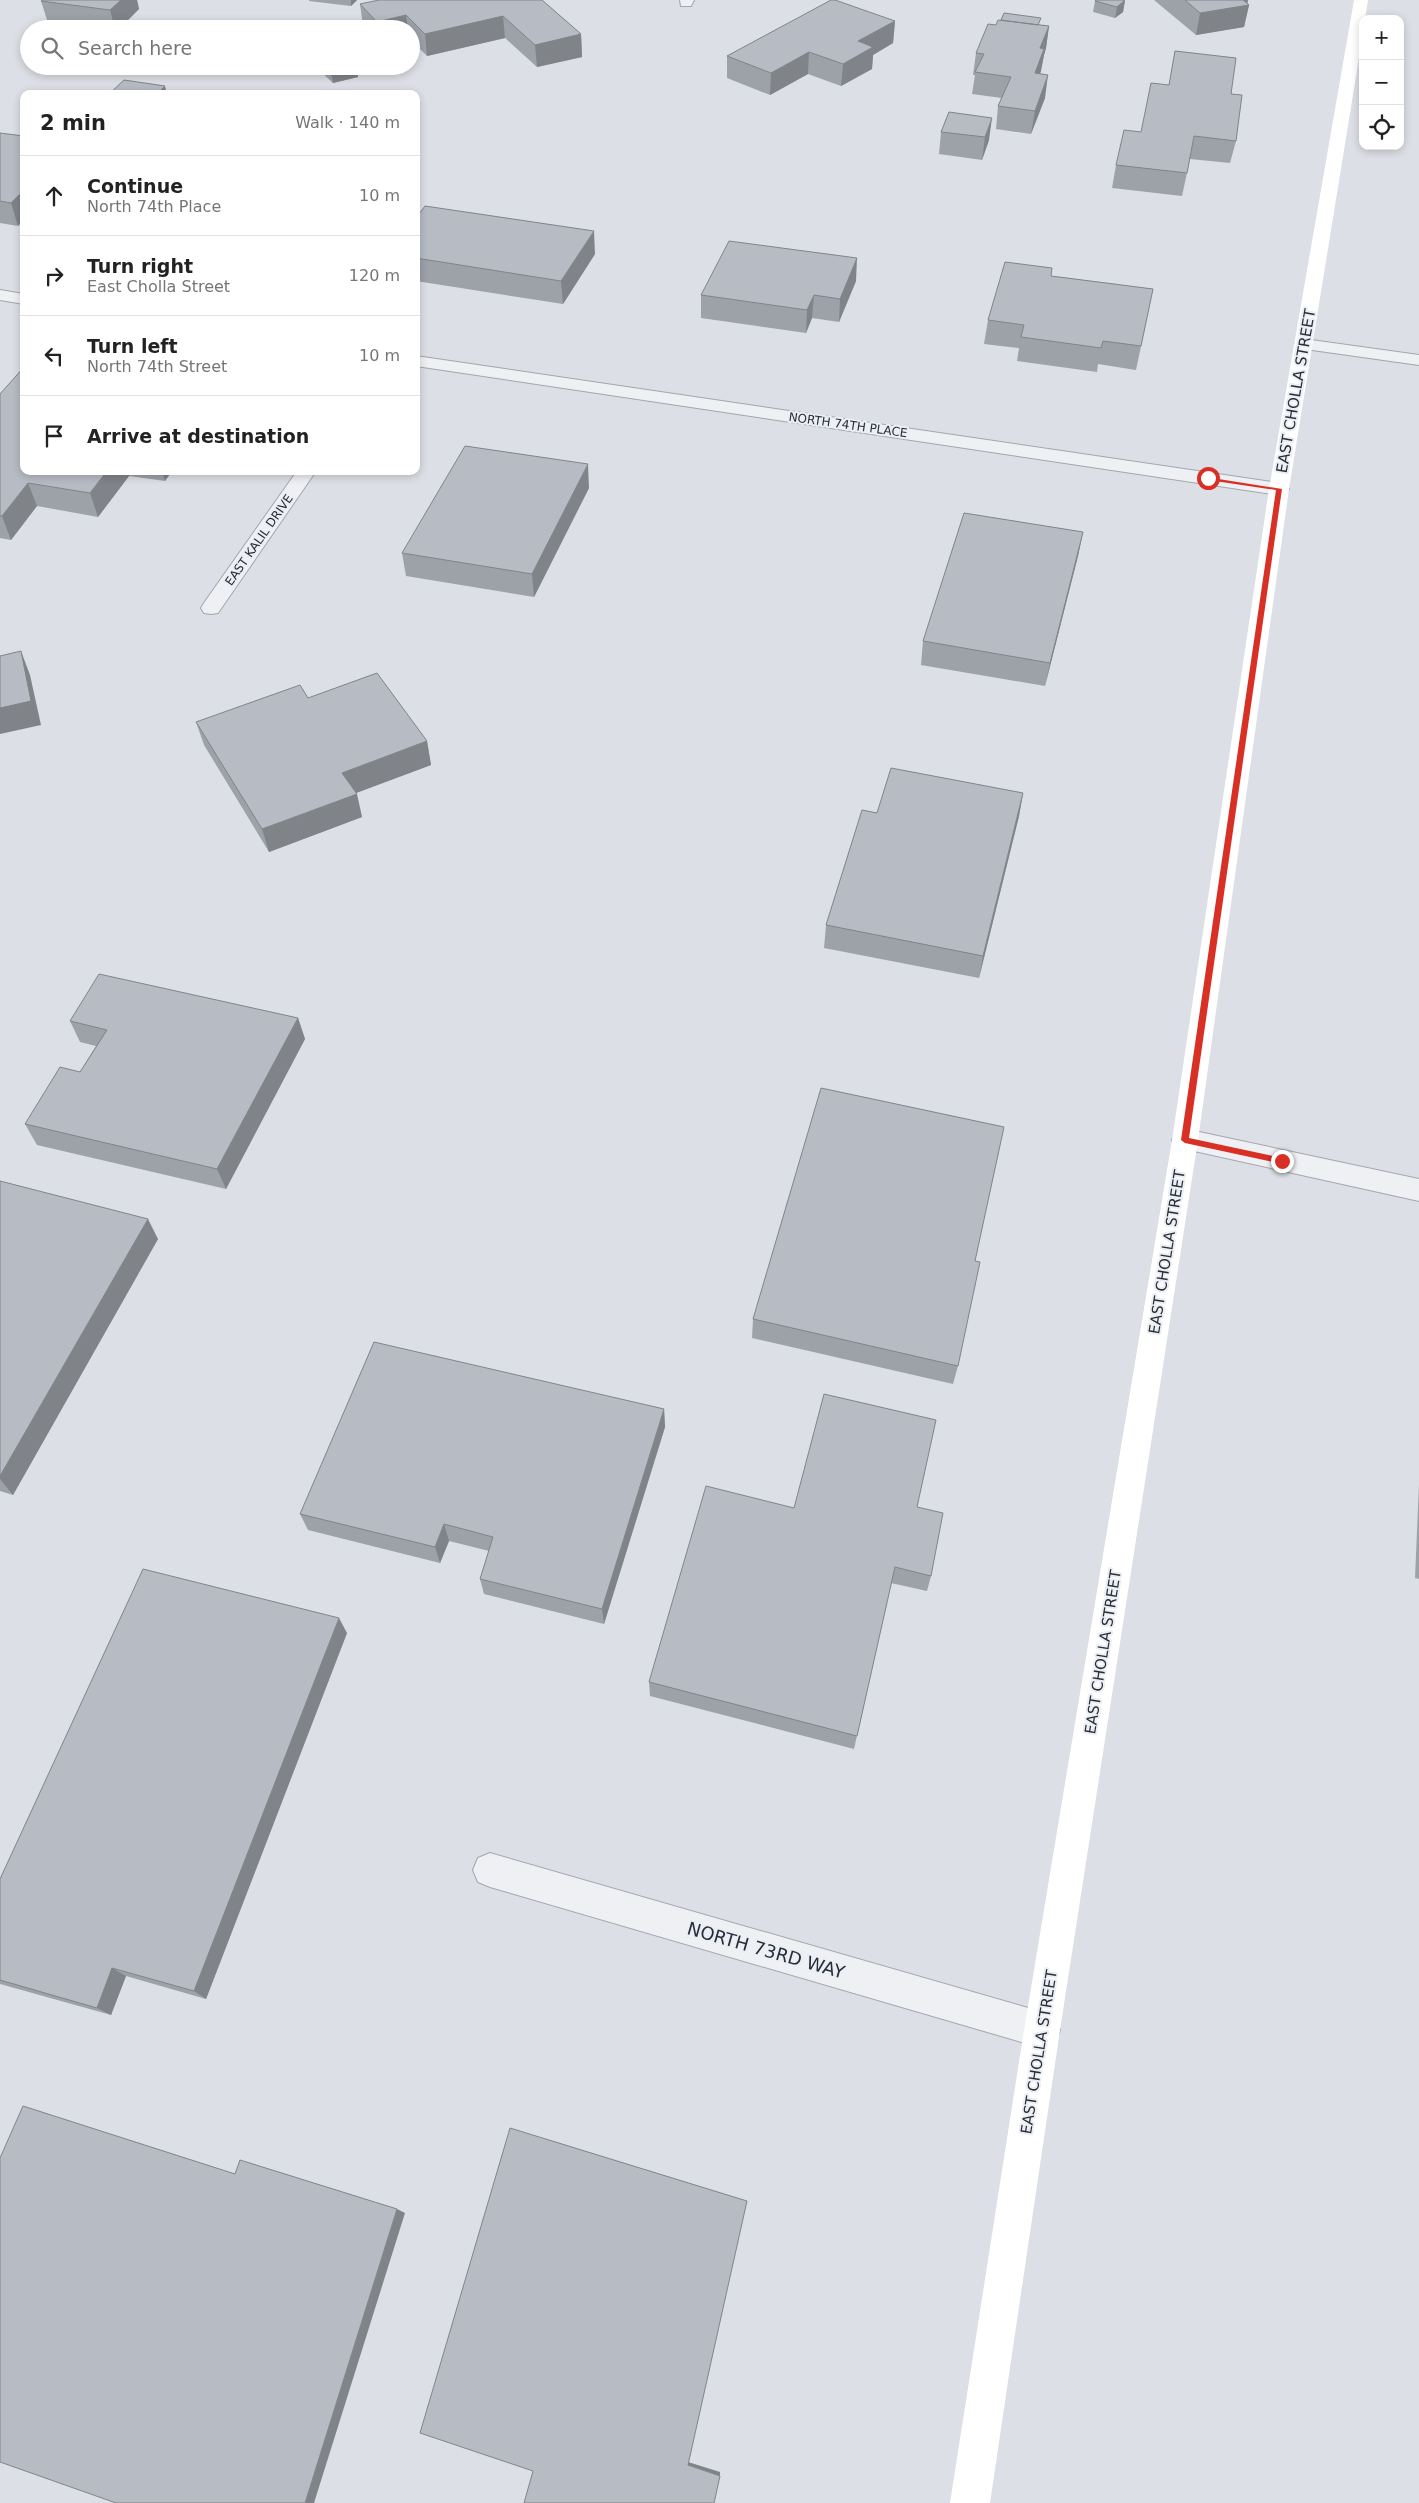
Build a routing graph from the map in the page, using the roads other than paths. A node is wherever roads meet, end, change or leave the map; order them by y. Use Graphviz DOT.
graph roads {
  1 [pos="1361,0"];
  2 [pos="0,295"];
  3 [pos="20,298"];
  4 [pos="1304,344"];
  5 [pos="1419,360"];
  6 [pos="420,362"];
  7 [pos="304,475"];
  8 [pos="1279,489"];
  9 [pos="212,608"];
  10 [pos="1185,1140"];
  11 [pos="1419,1190"];
  12 [pos="490,1870"];
  13 [pos="1042,2030"];
  14 [pos="970,2503"];
  1 -- 4 [label="street, EAST CHOLLA STREET"];
  2 -- 3 [label="street"];
  4 -- 5 [label="street"];
  4 -- 8 [label="street, EAST CHOLLA STREET"];
  6 -- 8 [label="street, NORTH 74TH PLACE"];
  7 -- 9 [label="street, EAST KALIL DRIVE"];
  8 -- 10 [label="street, EAST CHOLLA STREET"];
  10 -- 11 [label="street"];
  10 -- 13 [label="street, EAST CHOLLA STREET"];
  12 -- 13 [label="street, NORTH 73RD WAY"];
  13 -- 14 [label="street, EAST CHOLLA STREET"];
}
